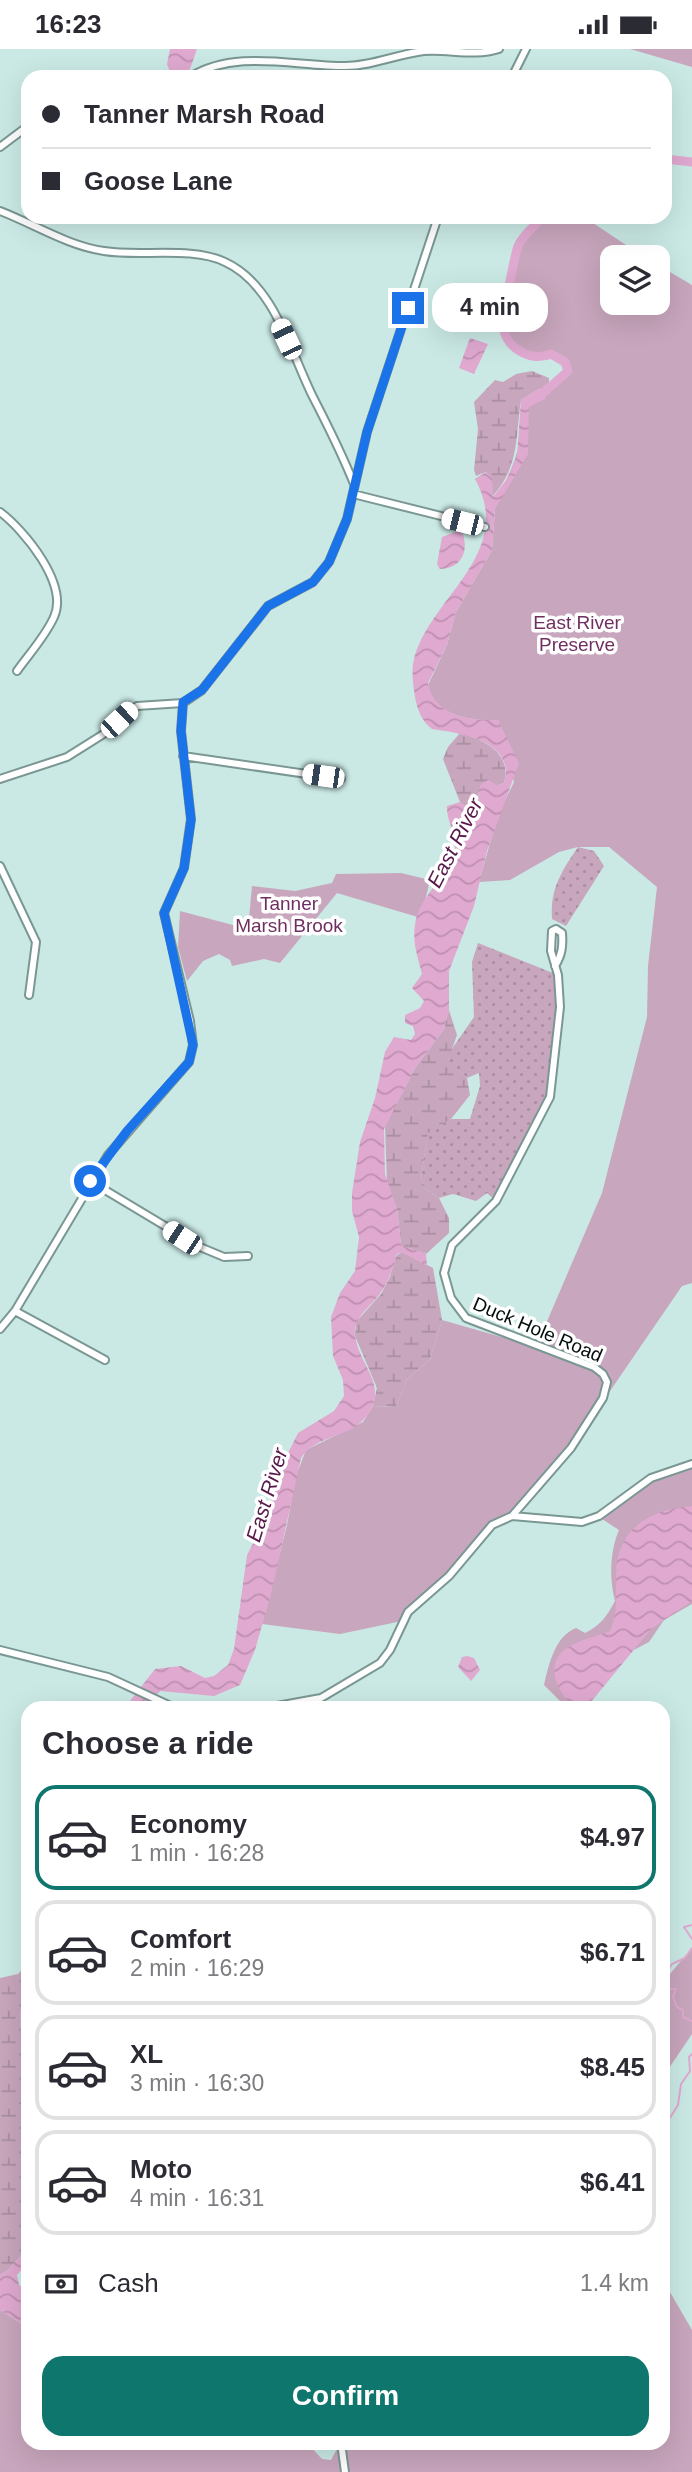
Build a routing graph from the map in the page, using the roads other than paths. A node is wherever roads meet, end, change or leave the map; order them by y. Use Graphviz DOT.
graph roads {
  1 [pos="499,49"];
  2 [pos="526,49"];
  3 [pos="202,70"];
  4 [pos="516,70"];
  5 [pos="21,131"];
  6 [pos="0,147"];
  7 [pos="0,211"];
  8 [pos="21,220"];
  9 [pos="30,224"];
  10 [pos="437,224"];
  11 [pos="354,490"];
  12 [pos="0,512"];
  13 [pos="485,527"];
  14 [pos="17,671"];
  15 [pos="183,702"];
  16 [pos="183,757"];
  17 [pos="0,779"];
  18 [pos="341,779"];
  19 [pos="0,866"];
  20 [pos="555,965"];
  21 [pos="29,995"];
  22 [pos="90,1181"];
  23 [pos="248,1256"];
  24 [pos="15,1311"];
  25 [pos="0,1329"];
  26 [pos="105,1360"];
  27 [pos="692,1464"];
  28 [pos="512,1516"];
  29 [pos="0,1650"];
  30 [pos="160,1701"];
  31 [pos="304,1701"];
  32 [pos="342,2450"];
  33 [pos="345,2472"];
  1 -- 3 [label="street"];
  2 -- 4 [label="street"];
  5 -- 6 [label="street"];
  7 -- 8 [label="street"];
  9 -- 11 [label="street"];
  10 -- 11 [label="street"];
  11 -- 13 [label="street"];
  11 -- 15 [label="street"];
  12 -- 14 [label="street"];
  15 -- 16 [label="street"];
  15 -- 17 [label="street"];
  16 -- 18 [label="street"];
  16 -- 22 [label="street"];
  19 -- 21 [label="street"];
  20 -- 20 [label="street, Duck Hole Road"];
  20 -- 28 [label="street, Duck Hole Road"];
  22 -- 23 [label="street"];
  22 -- 24 [label="street"];
  24 -- 25 [label="street"];
  24 -- 26 [label="street"];
  27 -- 28 [label="street"];
  28 -- 31 [label="street"];
  29 -- 30 [label="street"];
  32 -- 33 [label="street"];
}
